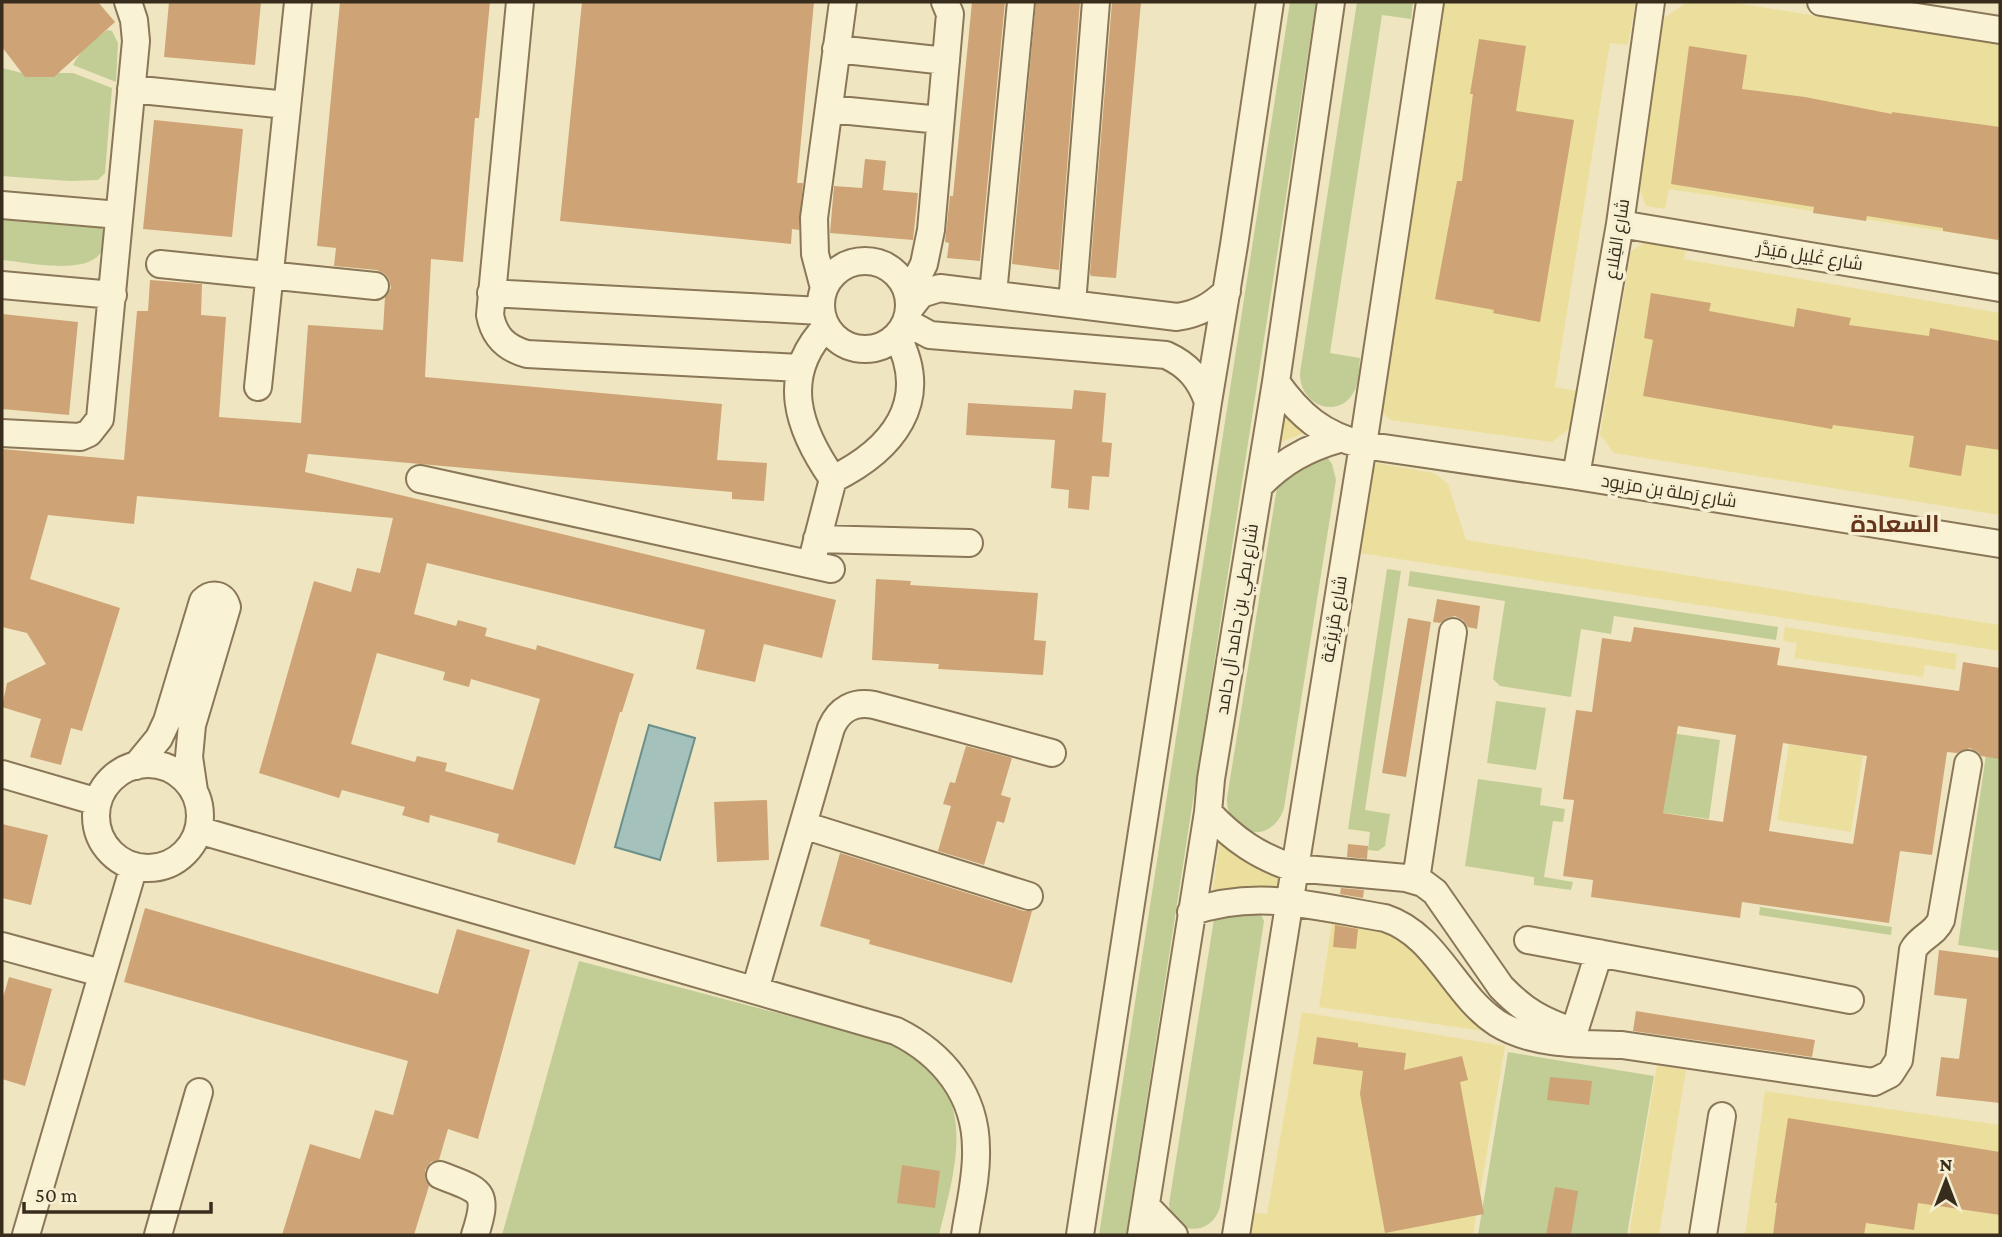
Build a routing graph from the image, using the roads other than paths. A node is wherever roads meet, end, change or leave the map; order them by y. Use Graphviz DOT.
graph roads {
  1 [pos="128,2"];
  2 [pos="298,2"];
  3 [pos="520,2"];
  4 [pos="843,2"];
  5 [pos="945,2"];
  6 [pos="1021,2"];
  7 [pos="1096,2"];
  8 [pos="1270,2"];
  9 [pos="1331,2"];
  10 [pos="1430,2"];
  11 [pos="1651,2"];
  12 [pos="1821,2"];
  13 [pos="2000,30"];
  14 [pos="836,49"];
  15 [pos="946,61"];
  16 [pos="131,89"];
  17 [pos="287,105"];
  18 [pos="829,109"];
  19 [pos="940,120"];
  20 [pos="2,205"];
  21 [pos="119,215"];
  22 [pos="1620,224"];
  23 [pos="160,264"];
  24 [pos="270,275"];
  25 [pos="2,285"];
  26 [pos="375,286"];
  27 [pos="2000,288"];
  28 [pos="1227,290"];
  29 [pos="491,293"];
  30 [pos="993,294"];
  31 [pos="113,295"];
  32 [pos="1072,304"];
  33 [pos="824,309"];
  34 [pos="906,315"];
  35 [pos="950,337"];
  36 [pos="800,368"];
  37 [pos="911,371"];
  38 [pos="1276,382"];
  39 [pos="258,387"];
  40 [pos="1208,402"];
  41 [pos="2,433"];
  42 [pos="1351,442"];
  43 [pos="1576,476"];
  44 [pos="420,479"];
  45 [pos="833,479"];
  46 [pos="1259,486"];
  47 [pos="817,539"];
  48 [pos="969,543"];
  49 [pos="2000,544"];
  50 [pos="1453,632"];
  51 [pos="1052,753"];
  52 [pos="1968,764"];
  53 [pos="136,766"];
  54 [pos="2,774"];
  55 [pos="194,791"];
  56 [pos="98,802"];
  57 [pos="1208,812"];
  58 [pos="803,825"];
  59 [pos="198,830"];
  60 [pos="134,866"];
  61 [pos="1294,868"];
  62 [pos="1425,886"];
  63 [pos="1029,896"];
  64 [pos="1289,902"];
  65 [pos="1191,912"];
  66 [pos="1414,932"];
  67 [pos="1528,940"];
  68 [pos="2,946"];
  69 [pos="1599,953"];
  70 [pos="101,973"];
  71 [pos="755,990"];
  72 [pos="1850,1000"];
  73 [pos="1574,1031"];
  74 [pos="1622,1045"];
  75 [pos="199,1092"];
  76 [pos="1722,1116"];
  77 [pos="440,1175"];
  78 [pos="1146,1206"];
  79 [pos="26,1235"];
  80 [pos="158,1235"];
  81 [pos="475,1235"];
  82 [pos="965,1235"];
  83 [pos="1080,1235"];
  84 [pos="1141,1235"];
  85 [pos="1174,1235"];
  86 [pos="1236,1235"];
  87 [pos="1703,1235"];
  1 -- 16 [label="street"];
  2 -- 17 [label="street"];
  3 -- 29 [label="street"];
  4 -- 14 [label="street"];
  5 -- 15 [label="street"];
  6 -- 30 [label="street"];
  7 -- 32 [label="street"];
  8 -- 28 [label="street"];
  9 -- 38 [label="street, شارع بطي بن حامد آل حامد"];
  10 -- 42 [label="street, شارع مْزِيرْعَة"];
  11 -- 22 [label="street, شارع القِلاع"];
  12 -- 13 [label="street"];
  14 -- 15 [label="street"];
  14 -- 18 [label="street"];
  15 -- 19 [label="street"];
  16 -- 17 [label="street"];
  16 -- 21 [label="street"];
  17 -- 24 [label="street"];
  18 -- 19 [label="street"];
  18 -- 33 [label="street"];
  19 -- 34 [label="street"];
  20 -- 21 [label="street"];
  21 -- 31 [label="street"];
  22 -- 27 [label="street, شارع غَلِيل مَيَدَّر"];
  22 -- 43 [label="street, شارع القِلاع"];
  23 -- 24 [label="street"];
  24 -- 26 [label="street"];
  24 -- 39 [label="street"];
  25 -- 31 [label="street"];
  28 -- 32 [label="street"];
  28 -- 40 [label="street"];
  29 -- 33 [label="street"];
  29 -- 36 [label="street"];
  30 -- 32 [label="street"];
  30 -- 34 [label="street"];
  31 -- 41 [label="street"];
  33 -- 34 [label="street"];
  33 -- 34 [label="street"];
  33 -- 36 [label="street"];
  34 -- 35 [label="street"];
  34 -- 37 [label="street"];
  35 -- 37 [label="street"];
  35 -- 40 [label="street"];
  36 -- 45 [label="street"];
  37 -- 45 [label="street"];
  38 -- 42 [label="street, شارع رَملة بن مرَيوِد"];
  38 -- 46 [label="street, شارع بطي بن حامد آل حامد"];
  40 -- 83 [label="street"];
  42 -- 43 [label="street, شارع رَملة بن مرَيوِد"];
  42 -- 46 [label="street, شارع رَملة بن مرَيوِد"];
  42 -- 61 [label="street, شارع مْزِيرْعَة"];
  43 -- 49 [label="street, شارع رَملة بن مرَيوِد"];
  44 -- 47 [label="street"];
  45 -- 47 [label="street"];
  46 -- 57 [label="street, شارع بطي بن حامد آل حامد"];
  47 -- 48 [label="street"];
  50 -- 62 [label="street"];
  51 -- 58 [label="street"];
  52 -- 74 [label="street"];
  53 -- 55 [label="street"];
  53 -- 55 [label="street"];
  53 -- 56 [label="street"];
  54 -- 56 [label="street"];
  55 -- 59 [label="street"];
  56 -- 60 [label="street"];
  57 -- 61 [label="street"];
  57 -- 65 [label="street, شارع بطي بن حامد آل حامد"];
  58 -- 63 [label="street"];
  58 -- 71 [label="street"];
  59 -- 60 [label="street"];
  59 -- 71 [label="street"];
  60 -- 70 [label="street"];
  61 -- 62 [label="street"];
  61 -- 64 [label="street, شارع مْزِيرْعَة"];
  62 -- 66 [label="street"];
  62 -- 73 [label="street"];
  64 -- 65 [label="street"];
  64 -- 66 [label="street"];
  64 -- 86 [label="street, شارع مْزِيرْعَة"];
  65 -- 78 [label="street, شارع بطي بن حامد آل حامد"];
  66 -- 74 [label="street"];
  67 -- 69 [label="street"];
  68 -- 70 [label="street"];
  69 -- 72 [label="street"];
  69 -- 73 [label="street"];
  70 -- 79 [label="street"];
  71 -- 82 [label="street"];
  73 -- 74 [label="street"];
  75 -- 80 [label="street"];
  76 -- 87 [label="street"];
  77 -- 81 [label="street"];
  78 -- 84 [label="street, شارع بطي بن حامد آل حامد"];
  78 -- 85 [label="street"];
}
